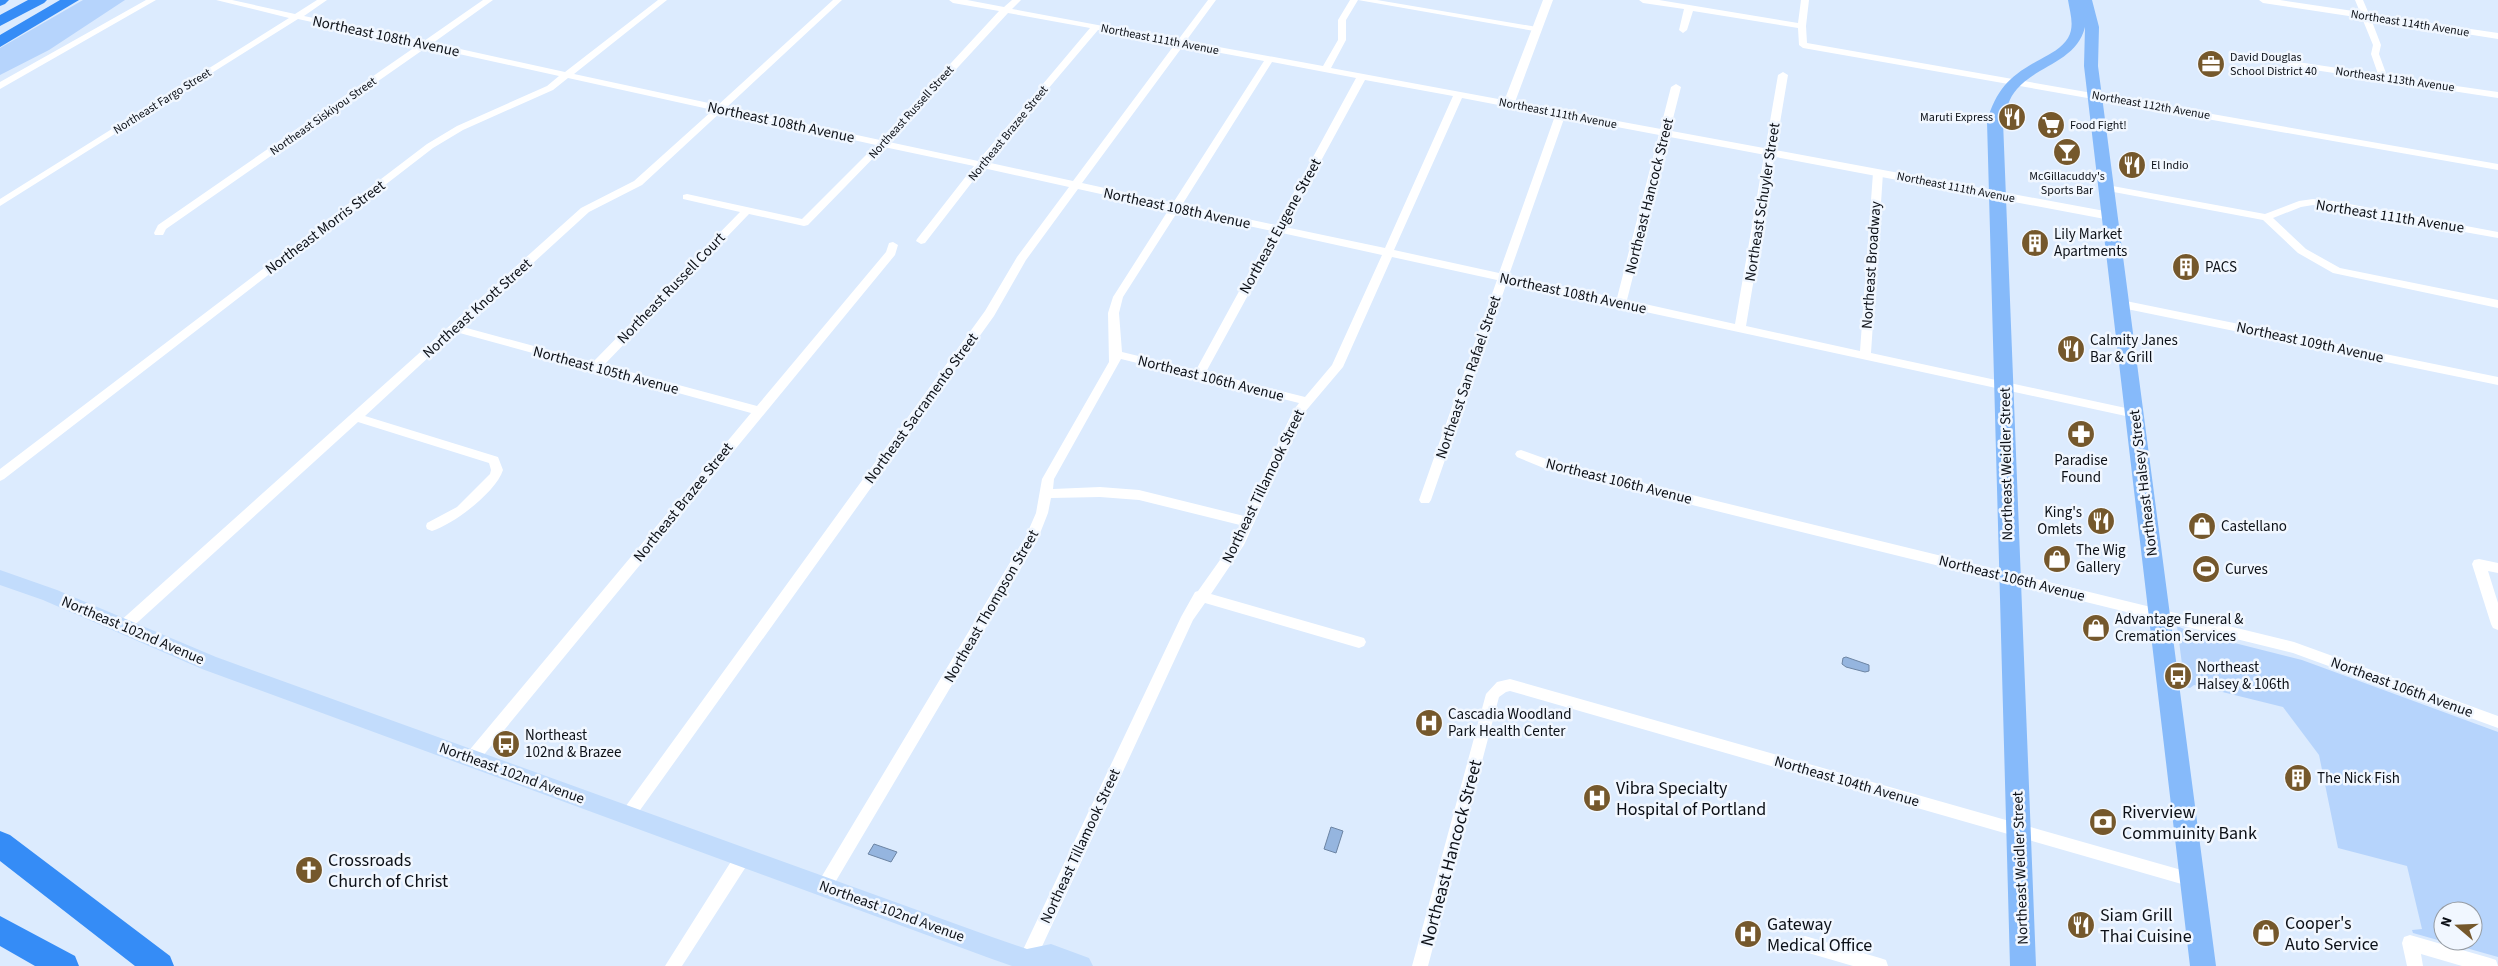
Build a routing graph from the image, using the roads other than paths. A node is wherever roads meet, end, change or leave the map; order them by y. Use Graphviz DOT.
graph roads {
  1 [pos="38,0"];
  2 [pos="61,0"];
  3 [pos="72,0"];
  4 [pos="152,0"];
  5 [pos="220,0"];
  6 [pos="324,0"];
  7 [pos="489,0"];
  8 [pos="663,0"];
  9 [pos="838,0"];
  10 [pos="953,0"];
  11 [pos="1017,0"];
  12 [pos="1212,0"];
  13 [pos="1354,0"];
  14 [pos="1362,0"];
  15 [pos="1548,0"];
  16 [pos="1643,0"];
  17 [pos="1805,0"];
  18 [pos="2075,0"];
  19 [pos="2086,0"];
  20 [pos="2263,0"];
  21 [pos="2359,0"];
  22 [pos="1689,8"];
  23 [pos="1006,10"];
  24 [pos="2365,16"];
  25 [pos="297,17"];
  26 [pos="0,21"];
  27 [pos="1802,26"];
  28 [pos="1096,27"];
  29 [pos="1537,30"];
  30 [pos="1683,30"];
  31 [pos="0,32"];
  32 [pos="2498,36"];
  33 [pos="0,42"];
  34 [pos="1180,42"];
  35 [pos="426,44"];
  36 [pos="1270,59"];
  37 [pos="2292,64"];
  38 [pos="1326,69"];
  39 [pos="1783,74"];
  40 [pos="568,76"];
  41 [pos="1362,76"];
  42 [pos="2383,76"];
  43 [pos="2013,81"];
  44 [pos="0,86"];
  45 [pos="1676,87"];
  46 [pos="1459,94"];
  47 [pos="2095,95"];
  48 [pos="2498,95"];
  49 [pos="1509,104"];
  50 [pos="719,109"];
  51 [pos="1561,113"];
  52 [pos="1665,133"];
  53 [pos="882,144"];
  54 [pos="1770,152"];
  55 [pos="979,165"];
  56 [pos="2498,167"];
  57 [pos="1878,173"];
  58 [pos="1075,186"];
  59 [pos="2107,188"];
  60 [pos="1997,195"];
  61 [pos="687,196"];
  62 [pos="0,203"];
  63 [pos="1175,207"];
  64 [pos="747,210"];
  65 [pos="2110,216"];
  66 [pos="2266,217"];
  67 [pos="1278,230"];
  68 [pos="159,233"];
  69 [pos="2498,235"];
  70 [pos="921,241"];
  71 [pos="893,245"];
  72 [pos="1387,253"];
  73 [pos="1503,278"];
  74 [pos="1621,304"];
  75 [pos="2121,304"];
  76 [pos="2498,304"];
  77 [pos="454,328"];
  78 [pos="1740,330"];
  79 [pos="1116,354"];
  80 [pos="1865,357"];
  81 [pos="595,367"];
  82 [pos="1199,375"];
  83 [pos="2498,381"];
  84 [pos="2004,386"];
  85 [pos="1306,401"];
  86 [pos="758,411"];
  87 [pos="2135,414"];
  88 [pos="355,417"];
  89 [pos="1521,454"];
  90 [pos="0,476"];
  91 [pos="1044,494"];
  92 [pos="1425,500"];
  93 [pos="1248,522"];
  94 [pos="432,526"];
  95 [pos="2498,568"];
  96 [pos="0,577"];
  97 [pos="2008,577"];
  98 [pos="1200,596"];
  99 [pos="2159,614"];
  100 [pos="2498,624"];
  101 [pos="123,627"];
  102 [pos="1359,642"];
  103 [pos="1502,686"];
  104 [pos="2498,722"];
  105 [pos="472,758"];
  106 [pos="628,815"];
  107 [pos="2017,830"];
  108 [pos="0,844"];
  109 [pos="743,857"];
  110 [pos="2192,880"];
  111 [pos="824,886"];
  112 [pos="0,930"];
  113 [pos="1805,944"];
  114 [pos="1029,963"];
  115 [pos="64,966"];
  116 [pos="159,966"];
  117 [pos="673,966"];
  118 [pos="1081,966"];
  119 [pos="1420,966"];
  120 [pos="1880,966"];
  121 [pos="2023,966"];
  122 [pos="2202,966"];
  123 [pos="2415,966"];
  124 [pos="2490,966"];
  1 -- 26 [label="highway"];
  2 -- 31 [label="highway"];
  3 -- 33 [label="highway"];
  4 -- 44 [label="street"];
  5 -- 25 [label="street, Northeast 108th Avenue"];
  6 -- 25 [label="street, Northeast Fargo Street"];
  7 -- 35 [label="street, Northeast Siskiyou Street"];
  8 -- 40 [label="street, Northeast Morris Street"];
  9 -- 50 [label="street, Northeast Knott Street"];
  10 -- 23 [label="street, Northeast 111th Avenue"];
  11 -- 23 [label="street, Northeast Russell Street"];
  12 -- 34 [label="street, Northeast Sacramento Street"];
  13 -- 38 [label="street"];
  14 -- 29 [label="street"];
  15 -- 29 [label="street"];
  16 -- 22 [label="street"];
  17 -- 27 [label="street"];
  18 -- 43 [label="main road, Northeast Weidler Street"];
  19 -- 47 [label="main road, Northeast Halsey Street"];
  20 -- 24 [label="street, Northeast 114th Avenue"];
  21 -- 24 [label="street"];
  22 -- 27 [label="street"];
  22 -- 30 [label="street"];
  23 -- 28 [label="street, Northeast 111th Avenue"];
  23 -- 53 [label="street, Northeast Russell Street"];
  24 -- 32 [label="street, Northeast 114th Avenue"];
  24 -- 42 [label="street"];
  25 -- 35 [label="street, Northeast 108th Avenue"];
  25 -- 62 [label="street, Northeast Fargo Street"];
  27 -- 43 [label="street, Northeast 112th Avenue"];
  28 -- 34 [label="street, Northeast 111th Avenue"];
  28 -- 55 [label="street, Northeast Brazee Street"];
  29 -- 49 [label="street"];
  34 -- 36 [label="street, Northeast 111th Avenue"];
  34 -- 58 [label="street, Northeast Sacramento Street"];
  35 -- 40 [label="street, Northeast 108th Avenue"];
  35 -- 68 [label="street, Northeast Siskiyou Street"];
  36 -- 38 [label="street, Northeast 111th Avenue"];
  36 -- 63 [label="street, Northeast Thompson Street"];
  37 -- 42 [label="street, Northeast 113th Avenue"];
  38 -- 41 [label="street, Northeast 111th Avenue"];
  39 -- 54 [label="street, Northeast Schuyler Street"];
  40 -- 50 [label="street, Northeast 108th Avenue"];
  40 -- 90 [label="street, Northeast Morris Street"];
  41 -- 46 [label="street, Northeast 111th Avenue"];
  41 -- 67 [label="street, Northeast Eugene Street"];
  42 -- 48 [label="street, Northeast 113th Avenue"];
  43 -- 47 [label="street, Northeast 112th Avenue"];
  43 -- 60 [label="main road, Northeast Weidler Street"];
  45 -- 52 [label="street, Northeast Hancock Street"];
  46 -- 49 [label="street, Northeast 111th Avenue"];
  46 -- 72 [label="street, Northeast Tillamook Street"];
  47 -- 56 [label="street, Northeast 112th Avenue"];
  47 -- 59 [label="main road, Northeast Halsey Street"];
  49 -- 51 [label="street, Northeast 111th Avenue"];
  50 -- 53 [label="street, Northeast 108th Avenue"];
  50 -- 77 [label="street, Northeast Knott Street"];
  51 -- 52 [label="street, Northeast 111th Avenue"];
  51 -- 73 [label="street, Northeast San Rafael Street"];
  52 -- 54 [label="street, Northeast 111th Avenue"];
  52 -- 74 [label="street, Northeast Hancock Street"];
  53 -- 55 [label="street, Northeast 108th Avenue"];
  53 -- 64 [label="street, Northeast Russell Street"];
  54 -- 57 [label="street, Northeast 111th Avenue"];
  54 -- 78 [label="street, Northeast Schuyler Street"];
  55 -- 58 [label="street, Northeast 108th Avenue"];
  55 -- 70 [label="street, Northeast Brazee Street"];
  57 -- 60 [label="street, Northeast 111th Avenue"];
  57 -- 80 [label="street, Northeast Broadway"];
  58 -- 63 [label="street, Northeast 108th Avenue"];
  58 -- 106 [label="street, Northeast Sacramento Street"];
  59 -- 65 [label="main road, Northeast Halsey Street"];
  59 -- 66 [label="street"];
  60 -- 65 [label="street, Northeast 111th Avenue"];
  60 -- 84 [label="main road, Northeast Weidler Street"];
  61 -- 64 [label="street"];
  63 -- 67 [label="street, Northeast 108th Avenue"];
  63 -- 79 [label="street, Northeast Thompson Street"];
  64 -- 81 [label="street, Northeast Russell Court"];
  65 -- 75 [label="main road, Northeast Halsey Street"];
  66 -- 69 [label="street, Northeast 111th Avenue"];
  66 -- 76 [label="street"];
  67 -- 72 [label="street, Northeast 108th Avenue"];
  67 -- 82 [label="street, Northeast Eugene Street"];
  71 -- 86 [label="street, Northeast Brazee Street"];
  72 -- 73 [label="street, Northeast 108th Avenue"];
  72 -- 85 [label="street, Northeast Tillamook Street"];
  73 -- 74 [label="street, Northeast 108th Avenue"];
  73 -- 92 [label="street, Northeast San Rafael Street"];
  74 -- 78 [label="street, Northeast 108th Avenue"];
  75 -- 83 [label="street, Northeast 109th Avenue"];
  75 -- 87 [label="main road, Northeast Halsey Street"];
  77 -- 81 [label="street, Northeast 105th Avenue"];
  77 -- 88 [label="street, Northeast Knott Street"];
  78 -- 80 [label="street, Northeast 108th Avenue"];
  79 -- 82 [label="street, Northeast 106th Avenue"];
  79 -- 91 [label="street, Northeast Thompson Street"];
  80 -- 84 [label="street, Northeast 108th Avenue"];
  81 -- 86 [label="street, Northeast 105th Avenue"];
  82 -- 85 [label="street, Northeast 106th Avenue"];
  84 -- 87 [label="street, Northeast 108th Avenue"];
  84 -- 97 [label="main road, Northeast Weidler Street"];
  85 -- 93 [label="street, Northeast Tillamook Street"];
  86 -- 105 [label="street, Northeast Brazee Street"];
  87 -- 99 [label="main road, Northeast Halsey Street"];
  88 -- 94 [label="street"];
  88 -- 101 [label="street, Northeast Knott Street"];
  89 -- 97 [label="street, Northeast 106th Avenue"];
  91 -- 93 [label="street"];
  91 -- 111 [label="street, Northeast Thompson Street"];
  93 -- 98 [label="street, Northeast Tillamook Street"];
  95 -- 100 [label="street"];
  96 -- 101 [label="main road, Northeast 102nd Avenue"];
  97 -- 99 [label="street, Northeast 106th Avenue"];
  97 -- 107 [label="main road, Northeast Weidler Street"];
  98 -- 102 [label="street"];
  98 -- 114 [label="street, Northeast Tillamook Street"];
  99 -- 104 [label="street, Northeast 106th Avenue"];
  99 -- 110 [label="main road, Northeast Halsey Street"];
  101 -- 105 [label="main road, Northeast 102nd Avenue"];
  103 -- 107 [label="street, Northeast 104th Avenue"];
  103 -- 119 [label="street, Northeast Hancock Street"];
  105 -- 106 [label="main road, Northeast 102nd Avenue"];
  106 -- 109 [label="main road, Northeast 102nd Avenue"];
  107 -- 110 [label="street, Northeast 104th Avenue"];
  107 -- 121 [label="main road, Northeast Weidler Street"];
  108 -- 116 [label="highway"];
  109 -- 111 [label="main road, Northeast 102nd Avenue"];
  109 -- 117 [label="street"];
  110 -- 122 [label="main road, Northeast Halsey Street"];
  111 -- 114 [label="main road, Northeast 102nd Avenue"];
  112 -- 115 [label="highway"];
  113 -- 120 [label="street"];
  114 -- 118 [label="main road"];
  123 -- 124 [label="street"];
}
